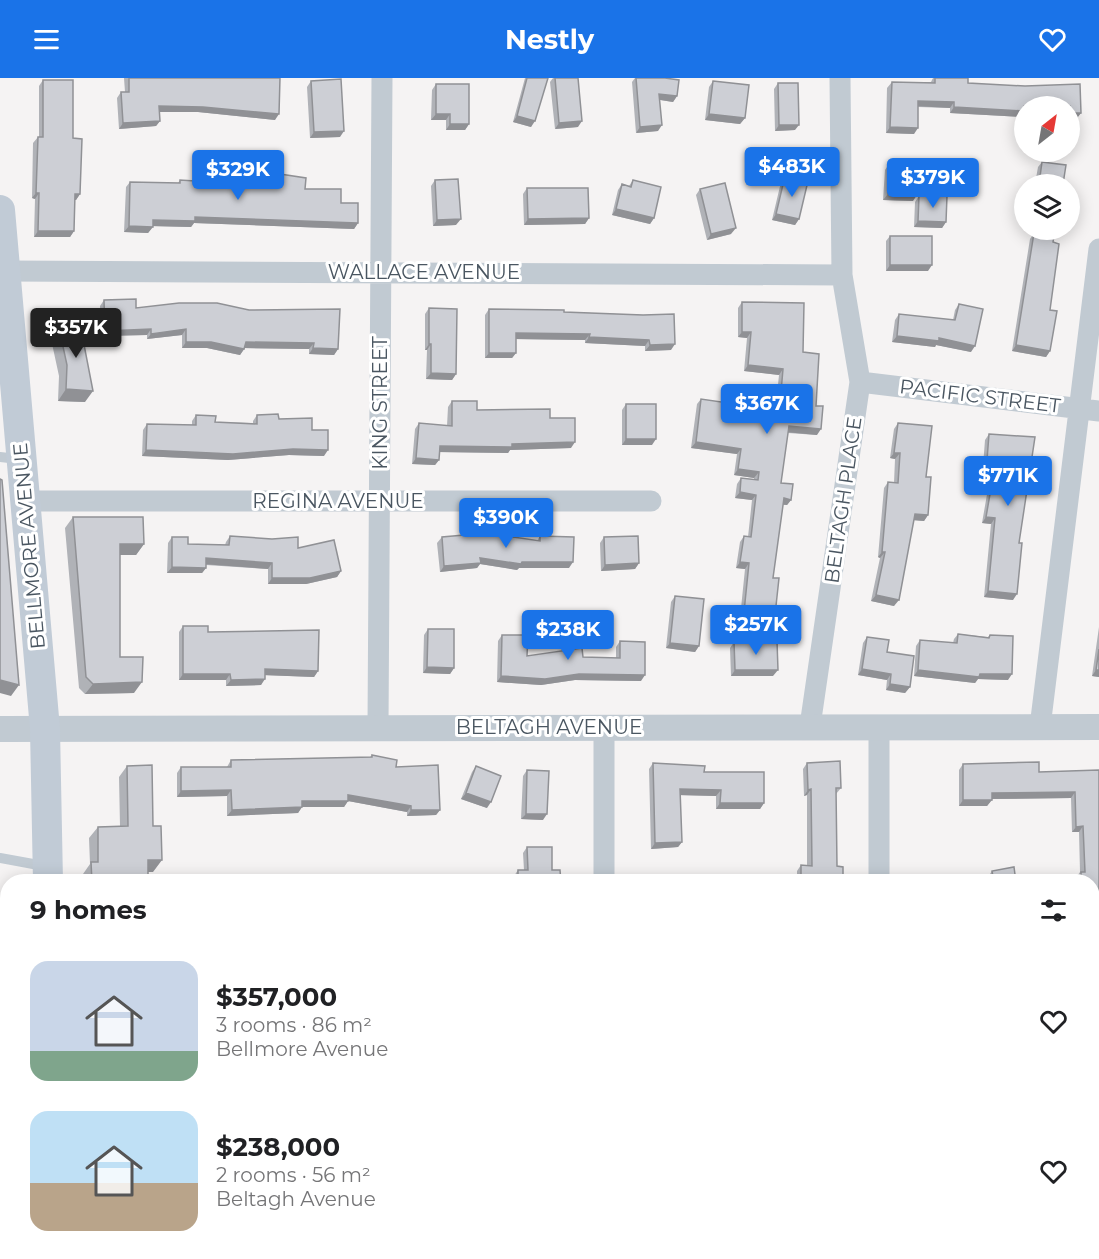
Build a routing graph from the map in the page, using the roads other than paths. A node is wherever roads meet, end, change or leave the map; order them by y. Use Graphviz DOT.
graph roads {
  1 [pos="381,78"];
  2 [pos="840,78"];
  3 [pos="0,222"];
  4 [pos="1099,249"];
  5 [pos="5,271"];
  6 [pos="381,272"];
  7 [pos="842,275"];
  8 [pos="860,382"];
  9 [pos="1089,410"];
  10 [pos="11,458"];
  11 [pos="25,501"];
  12 [pos="380,501"];
  13 [pos="651,501"];
  14 [pos="810,726"];
  15 [pos="879,727"];
  16 [pos="1040,727"];
  17 [pos="1099,727"];
  18 [pos="378,728"];
  19 [pos="604,728"];
  20 [pos="0,729"];
  21 [pos="45,729"];
  22 [pos="0,858"];
  23 [pos="48,874"];
  24 [pos="604,874"];
  25 [pos="879,874"];
  1 -- 6 [label="street, KING STREET"];
  2 -- 7 [label="street, BELTAGH PLACE"];
  3 -- 5 [label="main road, BELLMORE AVENUE"];
  4 -- 9 [label="street"];
  5 -- 6 [label="street, WALLACE AVENUE"];
  5 -- 10 [label="main road, BELLMORE AVENUE"];
  6 -- 7 [label="street, WALLACE AVENUE"];
  6 -- 12 [label="street, KING STREET"];
  7 -- 8 [label="street, BELTAGH PLACE"];
  8 -- 9 [label="street, PACIFIC STREET"];
  8 -- 14 [label="street, BELTAGH PLACE"];
  9 -- 16 [label="street"];
  10 -- 11 [label="main road, BELLMORE AVENUE"];
  11 -- 12 [label="street, REGINA AVENUE"];
  11 -- 21 [label="main road, BELLMORE AVENUE"];
  12 -- 13 [label="street, REGINA AVENUE"];
  12 -- 18 [label="street, KING STREET"];
  14 -- 15 [label="street, BELTAGH AVENUE"];
  14 -- 19 [label="street, BELTAGH AVENUE"];
  15 -- 16 [label="street, BELTAGH AVENUE"];
  15 -- 25 [label="street"];
  16 -- 17 [label="street, BELTAGH AVENUE"];
  18 -- 19 [label="street, BELTAGH AVENUE"];
  18 -- 21 [label="street, BELTAGH AVENUE"];
  19 -- 24 [label="street"];
  20 -- 21 [label="street, BELTAGH AVENUE"];
  21 -- 23 [label="main road, BELLMORE AVENUE"];
  22 -- 23 [label="lane"];
}
